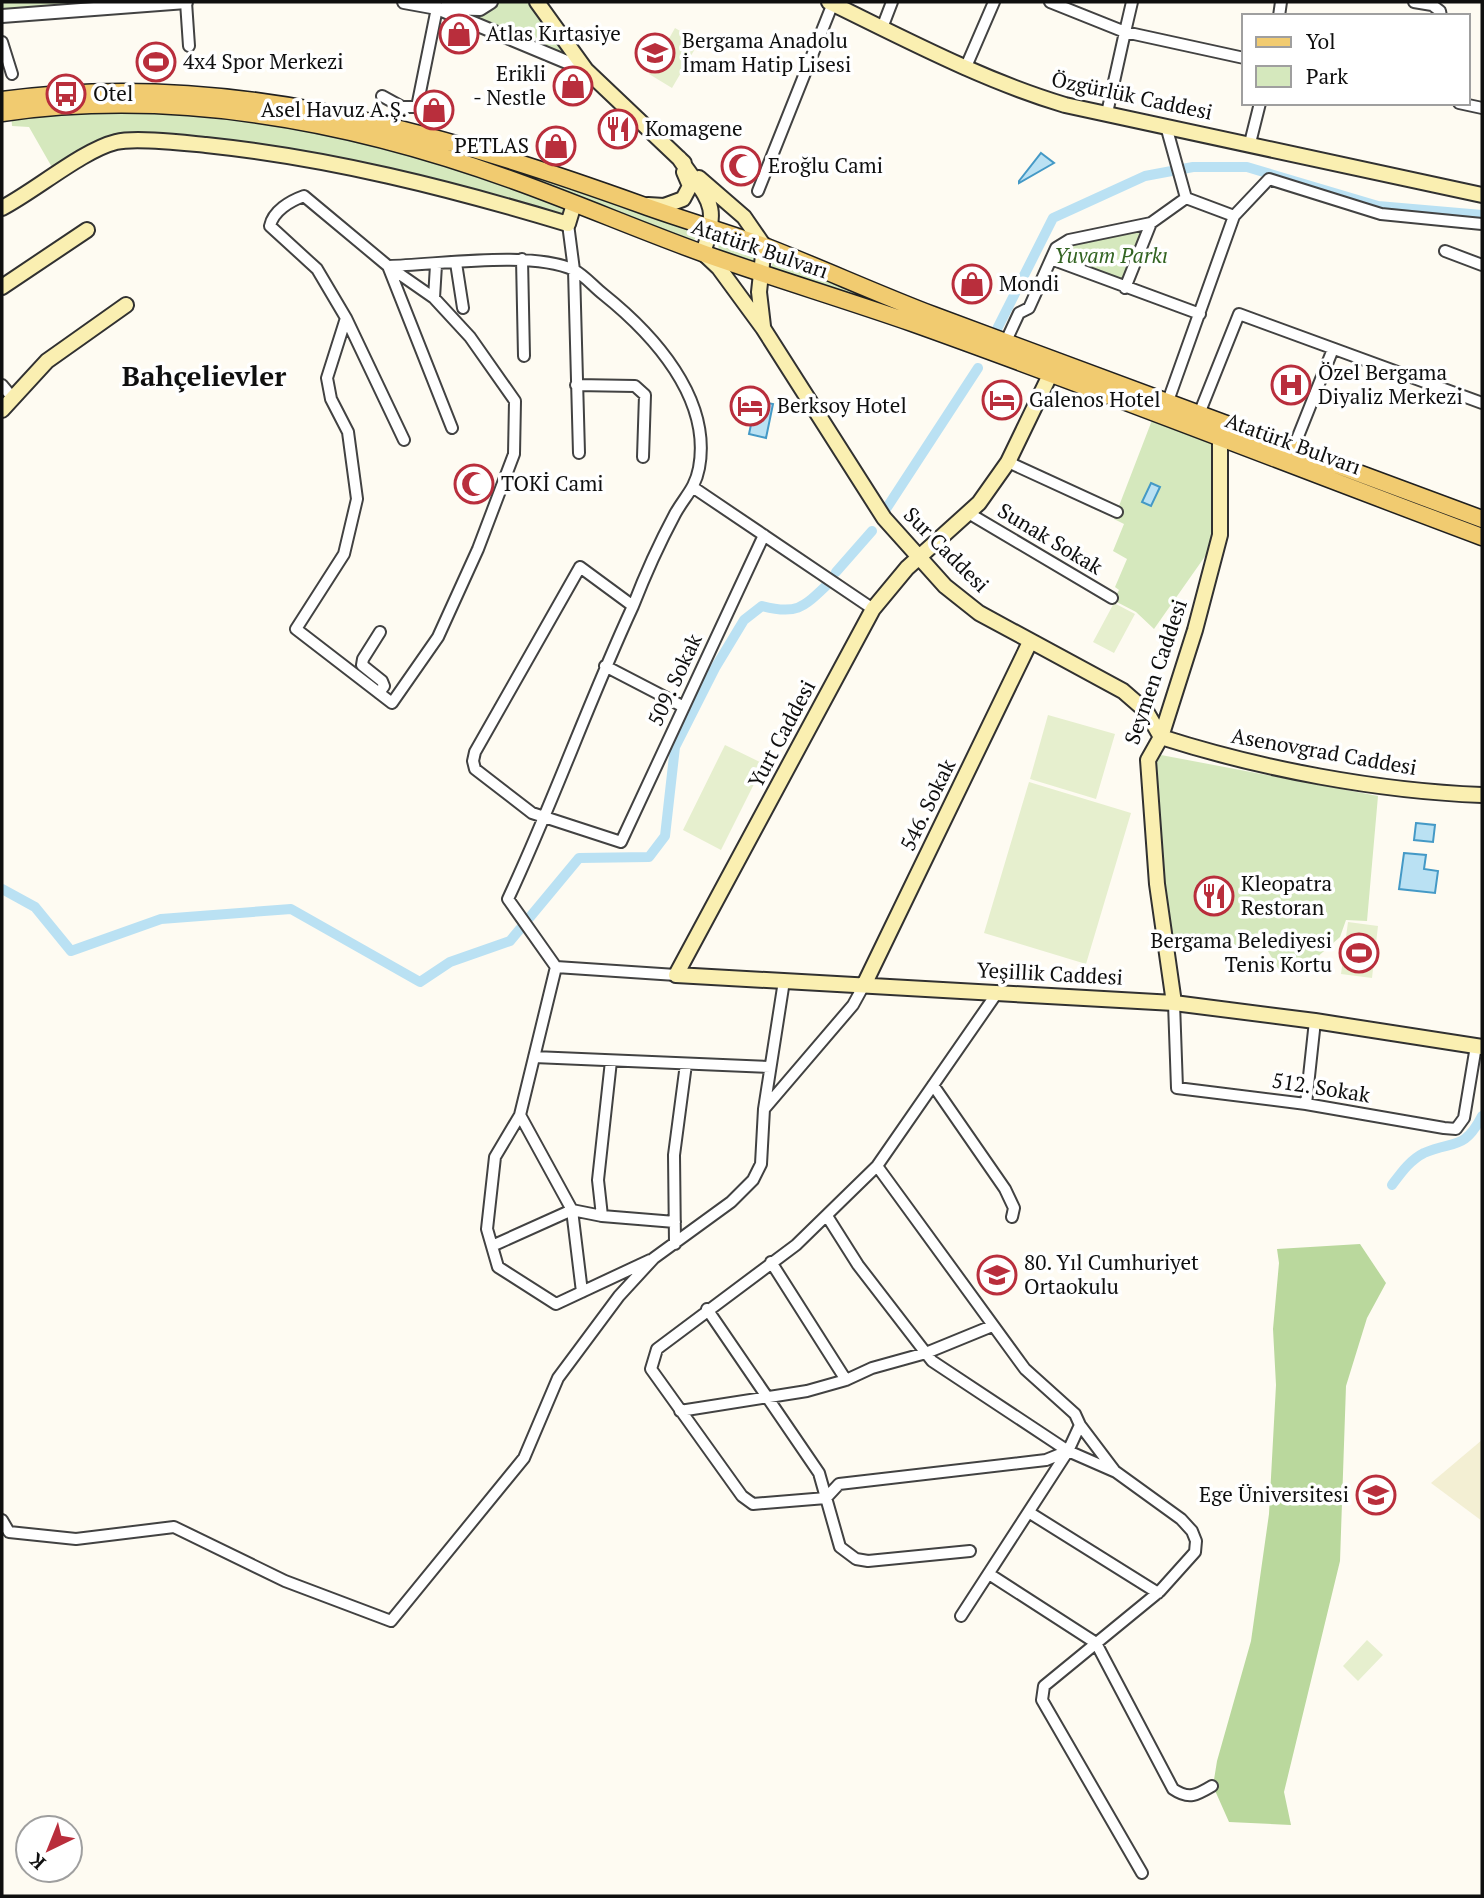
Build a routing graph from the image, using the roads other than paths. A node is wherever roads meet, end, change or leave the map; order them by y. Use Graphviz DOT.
graph roads {
  1 [pos="179,2"];
  2 [pos="186,2"];
  3 [pos="404,2"];
  4 [pos="491,2"];
  5 [pos="537,2"];
  6 [pos="892,2"];
  7 [pos="994,2"];
  8 [pos="1050,2"];
  9 [pos="1132,2"];
  10 [pos="1413,2"];
  11 [pos="839,4"];
  12 [pos="437,8"];
  13 [pos="1443,10"];
  14 [pos="2,16"];
  15 [pos="881,28"];
  16 [pos="1125,32"];
  17 [pos="2,42"];
  18 [pos="189,46"];
  19 [pos="1242,58"];
  20 [pos="965,69"];
  21 [pos="586,70"];
  22 [pos="12,74"];
  23 [pos="382,96"];
  24 [pos="1260,105"];
  25 [pos="3,112"];
  26 [pos="1108,113"];
  27 [pos="1166,126"];
  28 [pos="1250,143"];
  29 [pos="679,158"];
  30 [pos="758,191"];
  31 [pos="1482,195"];
  32 [pos="1186,198"];
  33 [pos="574,204"];
  34 [pos="639,204"];
  35 [pos="2,208"];
  36 [pos="1234,216"];
  37 [pos="1151,223"];
  38 [pos="568,224"];
  39 [pos="1482,224"];
  40 [pos="711,229"];
  41 [pos="87,230"];
  42 [pos="764,246"];
  43 [pos="1445,251"];
  44 [pos="703,253"];
  45 [pos="522,259"];
  46 [pos="1051,260"];
  47 [pos="456,263"];
  48 [pos="388,265"];
  49 [pos="436,265"];
  50 [pos="1482,265"];
  51 [pos="574,270"];
  52 [pos="759,272"];
  53 [pos="2,287"];
  54 [pos="1125,288"];
  55 [pos="434,298"];
  56 [pos="126,305"];
  57 [pos="463,308"];
  58 [pos="1200,314"];
  59 [pos="346,318"];
  60 [pos="763,328"];
  61 [pos="1006,341"];
  62 [pos="1334,349"];
  63 [pos="524,356"];
  64 [pos="1049,375"];
  65 [pos="576,385"];
  66 [pos="7,391"];
  67 [pos="1481,398"];
  68 [pos="1168,401"];
  69 [pos="2,410"];
  70 [pos="1199,414"];
  71 [pos="452,428"];
  72 [pos="1220,439"];
  73 [pos="404,440"];
  74 [pos="1293,449"];
  75 [pos="579,453"];
  76 [pos="643,457"];
  77 [pos="1008,462"];
  78 [pos="694,488"];
  79 [pos="1117,512"];
  80 [pos="970,514"];
  81 [pos="1482,519"];
  82 [pos="764,535"];
  83 [pos="1482,537"];
  84 [pos="920,558"];
  85 [pos="1112,598"];
  86 [pos="633,606"];
  87 [pos="873,609"];
  88 [pos="380,632"];
  89 [pos="1030,642"];
  90 [pos="605,666"];
  91 [pos="379,693"];
  92 [pos="684,707"];
  93 [pos="1161,737"];
  94 [pos="1482,796"];
  95 [pos="546,818"];
  96 [pos="556,967"];
  97 [pos="676,975"];
  98 [pos="784,981"];
  99 [pos="864,985"];
  100 [pos="997,993"];
  101 [pos="1174,1003"];
  102 [pos="1315,1020"];
  103 [pos="1479,1047"];
  104 [pos="534,1057"];
  105 [pos="611,1060"];
  106 [pos="686,1064"];
  107 [pos="770,1068"];
  108 [pos="933,1085"];
  109 [pos="1306,1104"];
  110 [pos="764,1109"];
  111 [pos="520,1115"];
  112 [pos="877,1166"];
  113 [pos="572,1210"];
  114 [pos="602,1216"];
  115 [pos="827,1216"];
  116 [pos="1012,1217"];
  117 [pos="675,1222"];
  118 [pos="675,1244"];
  119 [pos="492,1246"];
  120 [pos="654,1258"];
  121 [pos="771,1262"];
  122 [pos="582,1292"];
  123 [pos="707,1310"];
  124 [pos="992,1326"];
  125 [pos="926,1353"];
  126 [pos="846,1380"];
  127 [pos="763,1396"];
  128 [pos="680,1411"];
  129 [pos="1080,1425"];
  130 [pos="1068,1451"];
  131 [pos="1116,1472"];
  132 [pos="826,1498"];
  133 [pos="1030,1513"];
  134 [pos="2,1520"];
  135 [pos="970,1551"];
  136 [pos="989,1574"];
  137 [pos="1158,1593"];
  138 [pos="961,1616"];
  139 [pos="1096,1643"];
  140 [pos="1212,1786"];
  141 [pos="1142,1873"];
  1 -- 2 [label="street"];
  1 -- 14 [label="street"];
  2 -- 18 [label="street"];
  3 -- 12 [label="street"];
  4 -- 12 [label="street"];
  5 -- 21 [label="main road"];
  6 -- 15 [label="street"];
  7 -- 20 [label="street"];
  8 -- 16 [label="street"];
  9 -- 16 [label="street"];
  10 -- 13 [label="street"];
  11 -- 15 [label="main road, Özgürlük Caddesi"];
  11 -- 30 [label="street"];
  12 -- 21 [label="street"];
  12 -- 23 [label="street"];
  15 -- 20 [label="main road, Özgürlük Caddesi"];
  16 -- 19 [label="street"];
  16 -- 26 [label="street"];
  17 -- 22 [label="street"];
  20 -- 26 [label="main road, Özgürlük Caddesi"];
  21 -- 29 [label="main road"];
  24 -- 28 [label="street"];
  25 -- 33 [label="main road, Atatürk Bulvarı"];
  25 -- 34 [label="main road, Atatürk Bulvarı"];
  26 -- 27 [label="main road, Özgürlük Caddesi"];
  27 -- 28 [label="main road, Özgürlük Caddesi"];
  27 -- 32 [label="street"];
  28 -- 31 [label="main road, Özgürlük Caddesi"];
  29 -- 34 [label="main road"];
  29 -- 40 [label="main road"];
  29 -- 42 [label="main road"];
  32 -- 36 [label="street"];
  32 -- 37 [label="street"];
  33 -- 38 [label="main road"];
  33 -- 44 [label="main road, Atatürk Bulvarı"];
  34 -- 40 [label="main road, Atatürk Bulvarı"];
  35 -- 38 [label="main road"];
  36 -- 39 [label="street"];
  36 -- 58 [label="street"];
  37 -- 46 [label="street"];
  37 -- 54 [label="street"];
  38 -- 51 [label="street"];
  40 -- 42 [label="main road, Atatürk Bulvarı"];
  40 -- 44 [label="main road"];
  41 -- 53 [label="main road"];
  42 -- 52 [label="main road"];
  42 -- 61 [label="main road, Atatürk Bulvarı"];
  43 -- 50 [label="street"];
  44 -- 52 [label="main road, Atatürk Bulvarı"];
  44 -- 60 [label="main road, Sur Caddesi"];
  45 -- 47 [label="street"];
  45 -- 51 [label="street"];
  45 -- 63 [label="street"];
  46 -- 54 [label="street"];
  46 -- 61 [label="street"];
  47 -- 49 [label="street"];
  47 -- 57 [label="street"];
  48 -- 49 [label="street"];
  48 -- 55 [label="street"];
  48 -- 59 [label="street"];
  48 -- 71 [label="street"];
  49 -- 55 [label="street"];
  51 -- 65 [label="street"];
  51 -- 78 [label="street"];
  52 -- 60 [label="main road, Sur Caddesi"];
  52 -- 64 [label="main road, Atatürk Bulvarı"];
  54 -- 58 [label="street"];
  55 -- 91 [label="street"];
  56 -- 66 [label="main road"];
  58 -- 68 [label="street"];
  59 -- 73 [label="street"];
  59 -- 91 [label="street"];
  60 -- 84 [label="main road, Sur Caddesi"];
  61 -- 68 [label="main road, Atatürk Bulvarı"];
  62 -- 67 [label="street"];
  62 -- 70 [label="street"];
  62 -- 74 [label="street"];
  64 -- 72 [label="main road, Atatürk Bulvarı"];
  64 -- 77 [label="main road, Yurt Caddesi"];
  65 -- 75 [label="street"];
  65 -- 76 [label="street"];
  66 -- 69 [label="main road"];
  68 -- 70 [label="main road, Atatürk Bulvarı"];
  70 -- 74 [label="main road, Atatürk Bulvarı"];
  72 -- 83 [label="main road, Atatürk Bulvarı"];
  72 -- 93 [label="main road, Seymen Caddesi"];
  74 -- 81 [label="main road, Atatürk Bulvarı"];
  77 -- 79 [label="street"];
  77 -- 80 [label="main road, Yurt Caddesi"];
  78 -- 82 [label="street"];
  78 -- 86 [label="street"];
  80 -- 84 [label="main road, Yurt Caddesi"];
  80 -- 85 [label="street, Sunak Sokak"];
  82 -- 87 [label="street"];
  82 -- 92 [label="street, 509. Sokak"];
  84 -- 87 [label="main road, Yurt Caddesi"];
  84 -- 89 [label="main road, Sur Caddesi"];
  86 -- 90 [label="street"];
  86 -- 95 [label="street"];
  87 -- 97 [label="main road, Yurt Caddesi"];
  88 -- 91 [label="street"];
  89 -- 93 [label="main road, Sur Caddesi"];
  89 -- 99 [label="main road, 546. Sokak"];
  90 -- 92 [label="street"];
  90 -- 95 [label="street"];
  92 -- 95 [label="street, 509. Sokak"];
  93 -- 94 [label="main road, Asenovgrad Caddesi"];
  93 -- 101 [label="main road, Seymen Caddesi"];
  95 -- 96 [label="street"];
  96 -- 97 [label="street"];
  96 -- 104 [label="street"];
  97 -- 98 [label="main road"];
  98 -- 99 [label="main road"];
  98 -- 107 [label="street"];
  99 -- 100 [label="main road, Yeşillik Caddesi"];
  99 -- 110 [label="street"];
  100 -- 101 [label="main road, Yeşillik Caddesi"];
  100 -- 108 [label="street"];
  101 -- 102 [label="main road, Yeşillik Caddesi"];
  101 -- 109 [label="street, 512. Sokak"];
  102 -- 103 [label="main road, Yeşillik Caddesi"];
  102 -- 109 [label="street"];
  103 -- 109 [label="street, 512. Sokak"];
  104 -- 105 [label="street"];
  104 -- 111 [label="street"];
  105 -- 106 [label="street"];
  105 -- 114 [label="street"];
  106 -- 107 [label="street"];
  106 -- 117 [label="street"];
  107 -- 110 [label="street"];
  108 -- 112 [label="street"];
  108 -- 116 [label="street"];
  110 -- 118 [label="street"];
  111 -- 113 [label="street"];
  111 -- 119 [label="street"];
  112 -- 115 [label="street"];
  112 -- 124 [label="street"];
  113 -- 114 [label="street"];
  113 -- 119 [label="street"];
  113 -- 122 [label="street"];
  114 -- 117 [label="street"];
  115 -- 121 [label="street"];
  115 -- 125 [label="street"];
  117 -- 118 [label="street"];
  118 -- 120 [label="street"];
  119 -- 122 [label="street"];
  120 -- 122 [label="street"];
  120 -- 134 [label="street"];
  121 -- 123 [label="street"];
  121 -- 126 [label="street"];
  123 -- 127 [label="street"];
  123 -- 128 [label="street"];
  124 -- 125 [label="street"];
  124 -- 129 [label="street"];
  125 -- 126 [label="street"];
  125 -- 130 [label="street"];
  126 -- 127 [label="street"];
  127 -- 128 [label="street"];
  127 -- 132 [label="street"];
  128 -- 132 [label="street"];
  129 -- 130 [label="street"];
  129 -- 131 [label="street"];
  130 -- 131 [label="street"];
  130 -- 132 [label="street"];
  130 -- 133 [label="street"];
  131 -- 137 [label="street"];
  132 -- 135 [label="street"];
  133 -- 136 [label="street"];
  133 -- 137 [label="street"];
  136 -- 138 [label="street"];
  136 -- 139 [label="street"];
  137 -- 139 [label="street"];
  139 -- 140 [label="street"];
  139 -- 141 [label="street"];
}
